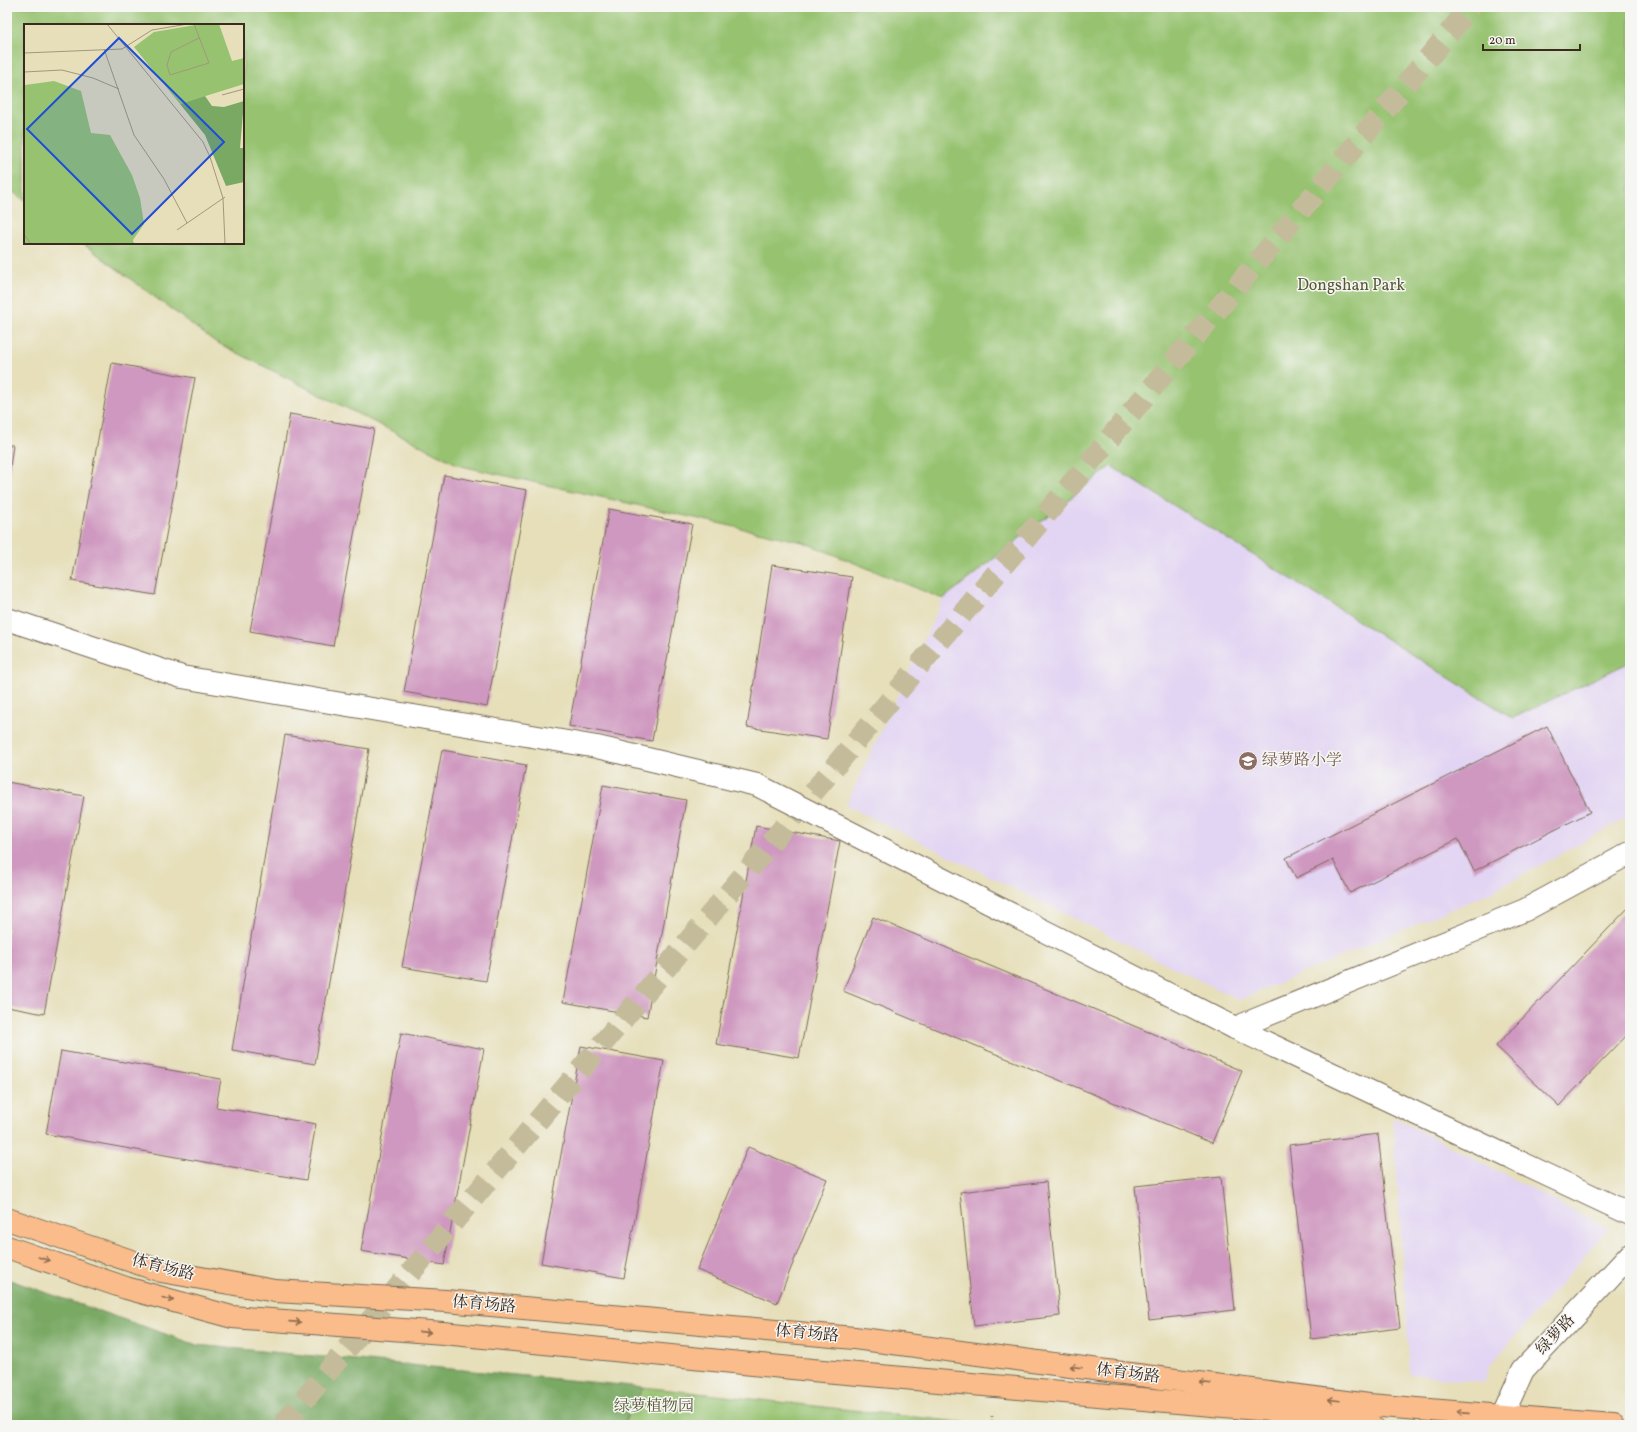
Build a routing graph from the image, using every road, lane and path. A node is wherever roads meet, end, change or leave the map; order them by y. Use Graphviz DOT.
graph roads {
  1 [pos="7,619"];
  2 [pos="1630,853"];
  3 [pos="1235,1028"];
  4 [pos="1630,1214"];
  5 [pos="7,1219"];
  6 [pos="7,1247"];
  7 [pos="1630,1255"];
  8 [pos="1500,1420"];
  9 [pos="1371,1425"];
  10 [pos="1614,1425"];
  1 -- 3 [label="street"];
  2 -- 3 [label="street"];
  3 -- 4 [label="street"];
  8 -- 5 [label="main road, 体育场路, one-way"];
  6 -- 9 [label="main road, 体育场路, one-way"];
  7 -- 8 [label="street, 绿萝路"];
  8 -- 10 [label="main road, 体育场路"];
}
